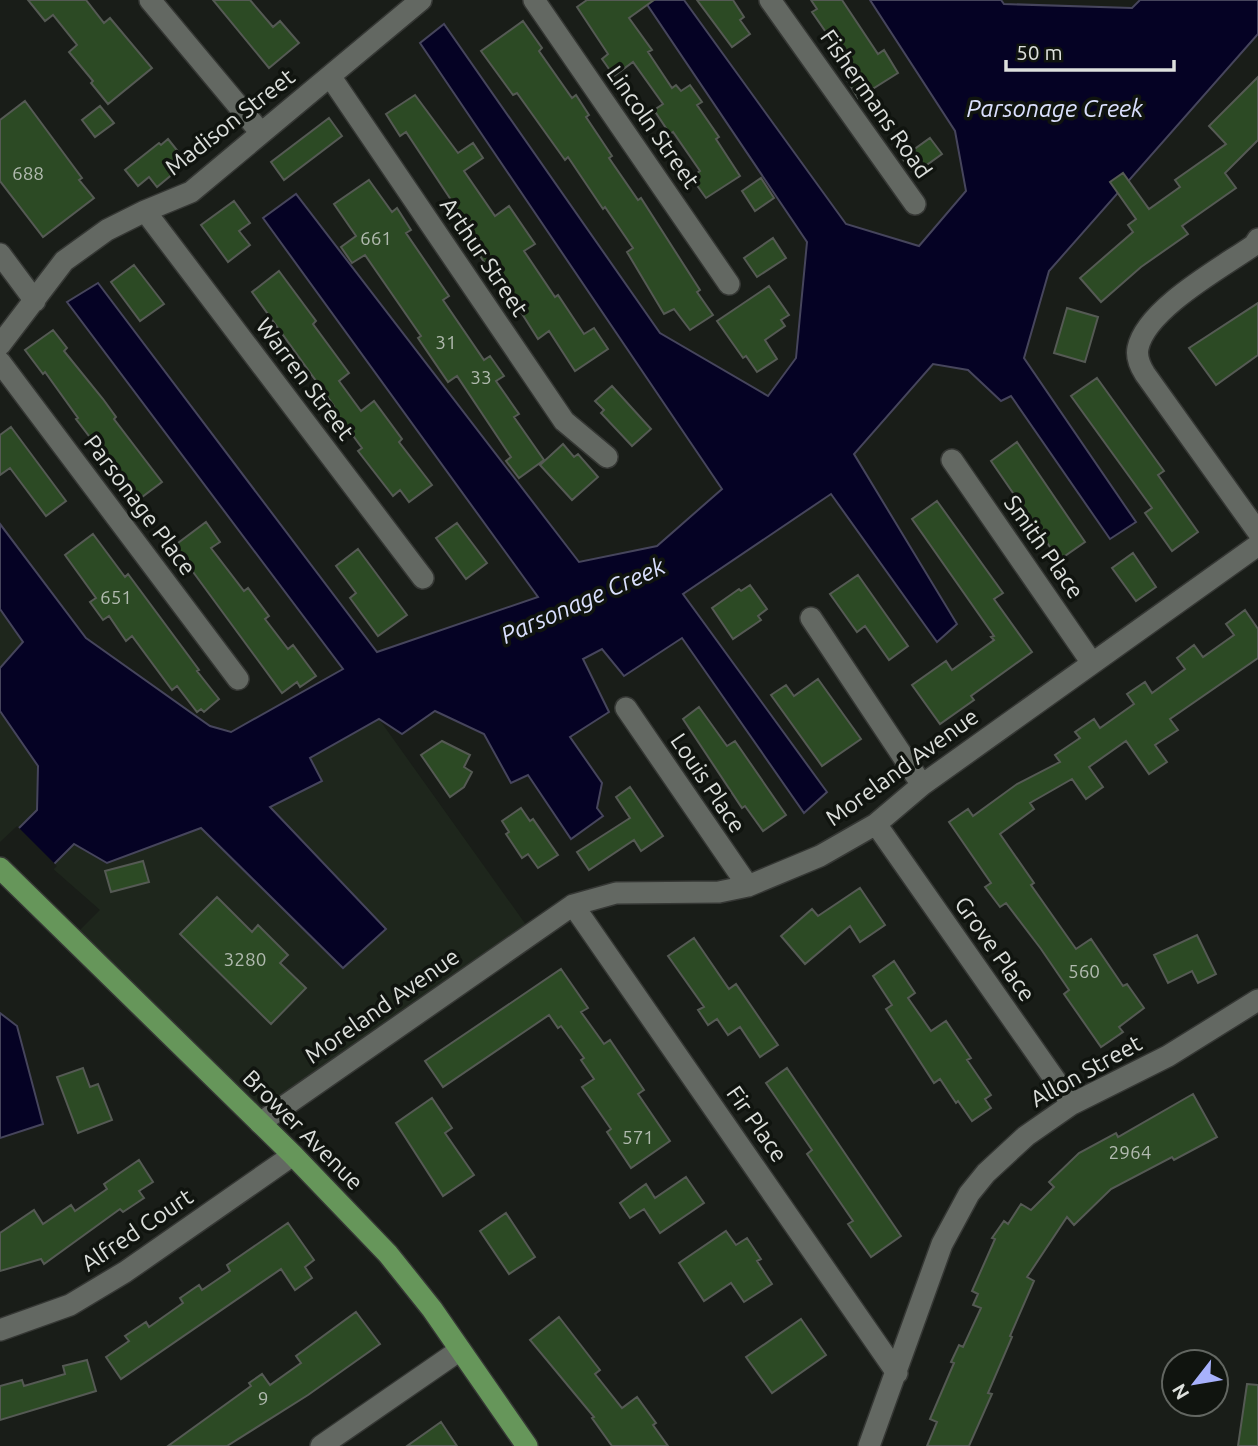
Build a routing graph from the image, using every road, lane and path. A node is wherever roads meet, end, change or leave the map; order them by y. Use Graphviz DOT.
graph roads {
  1 [pos="150,0"];
  2 [pos="421,0"];
  3 [pos="534,0"];
  4 [pos="770,0"];
  5 [pos="330,76"];
  6 [pos="261,133"];
  7 [pos="915,204"];
  8 [pos="145,211"];
  9 [pos="1258,239"];
  10 [pos="0,254"];
  11 [pos="729,284"];
  12 [pos="36,301"];
  13 [pos="0,345"];
  14 [pos="0,362"];
  15 [pos="607,457"];
  16 [pos="952,460"];
  17 [pos="1258,532"];
  18 [pos="1258,545"];
  19 [pos="423,578"];
  20 [pos="811,618"];
  21 [pos="1092,663"];
  22 [pos="238,679"];
  23 [pos="626,708"];
  24 [pos="922,785"];
  25 [pos="876,824"];
  26 [pos="5,873"];
  27 [pos="748,887"];
  28 [pos="573,905"];
  29 [pos="1258,1000"];
  30 [pos="1072,1104"];
  31 [pos="260,1123"];
  32 [pos="293,1155"];
  33 [pos="0,1330"];
  34 [pos="460,1350"];
  35 [pos="897,1373"];
  36 [pos="321,1446"];
  37 [pos="527,1446"];
  38 [pos="869,1446"];
  1 -- 6 [label="street"];
  2 -- 5 [label="street, Madison Street"];
  3 -- 11 [label="street, Lincoln Street"];
  4 -- 7 [label="street, Fishermans Road"];
  5 -- 6 [label="street, Madison Street"];
  5 -- 15 [label="street, Arthur Street"];
  6 -- 8 [label="street, Madison Street"];
  8 -- 12 [label="street, Madison Street"];
  8 -- 19 [label="street, Warren Street"];
  9 -- 17 [label="street"];
  10 -- 12 [label="street"];
  12 -- 13 [label="street"];
  14 -- 22 [label="street, Parsonage Place"];
  16 -- 21 [label="street, Smith Place"];
  18 -- 21 [label="street, Moreland Avenue"];
  20 -- 24 [label="street"];
  21 -- 24 [label="street, Moreland Avenue"];
  23 -- 27 [label="street, Louis Place"];
  24 -- 25 [label="street, Moreland Avenue"];
  25 -- 27 [label="street, Moreland Avenue"];
  25 -- 30 [label="street, Grove Place"];
  26 -- 31 [label="main road, Brower Avenue"];
  27 -- 28 [label="street, Moreland Avenue"];
  28 -- 31 [label="street, Moreland Avenue"];
  28 -- 35 [label="street, Fir Place"];
  29 -- 30 [label="street, Allon Street"];
  30 -- 35 [label="street, Allon Street"];
  31 -- 32 [label="main road, Brower Avenue"];
  32 -- 33 [label="street, Alfred Court"];
  32 -- 34 [label="main road, Brower Avenue"];
  34 -- 36 [label="street"];
  34 -- 37 [label="main road, Brower Avenue"];
  35 -- 38 [label="street, Allon Street"];
}
